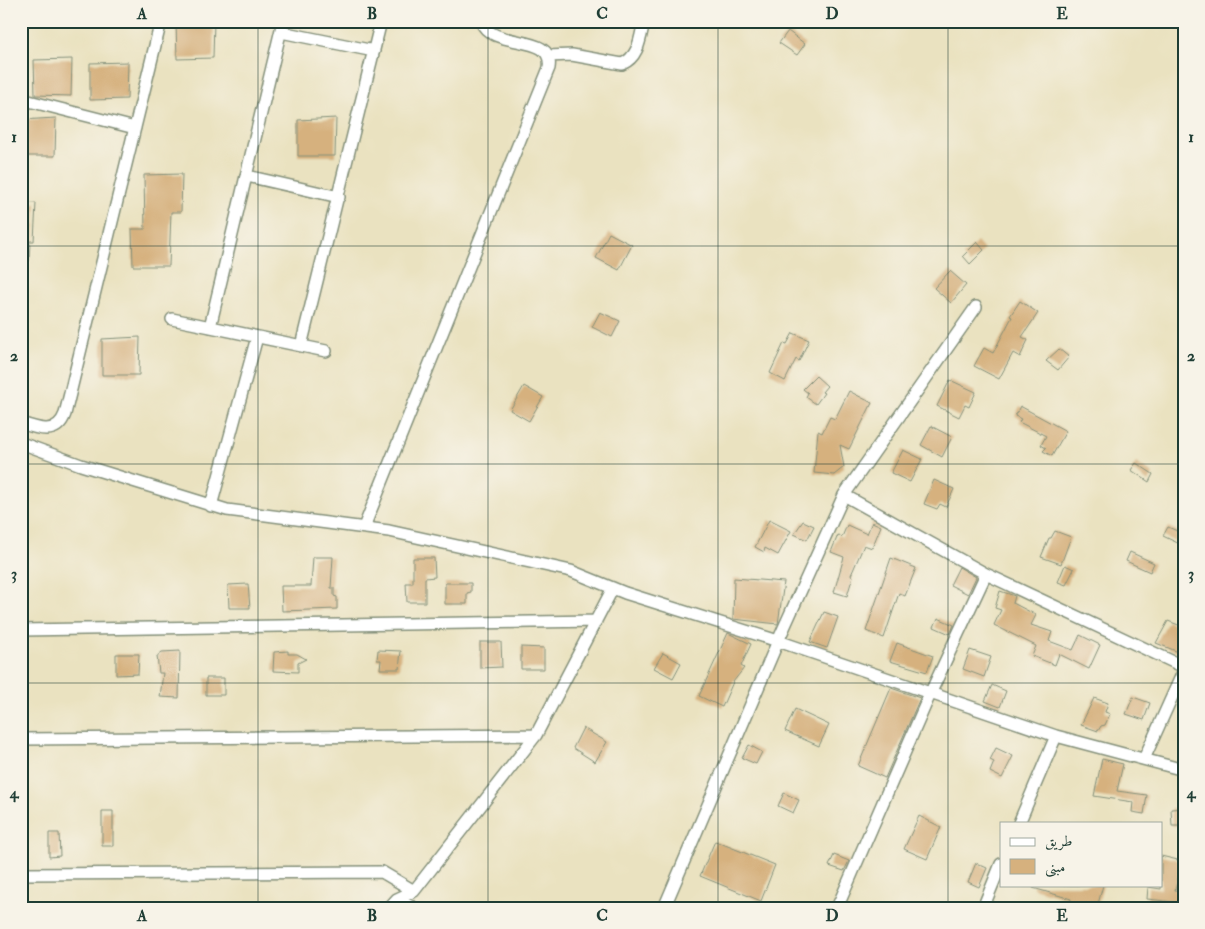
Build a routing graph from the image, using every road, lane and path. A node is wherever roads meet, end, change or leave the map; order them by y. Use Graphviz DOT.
graph roads {
  1 [pos="162,21"];
  2 [pos="381,21"];
  3 [pos="481,21"];
  4 [pos="644,21"];
  5 [pos="282,26"];
  6 [pos="374,51"];
  7 [pos="548,56"];
  8 [pos="21,99"];
  9 [pos="135,128"];
  10 [pos="247,176"];
  11 [pos="338,198"];
  12 [pos="976,307"];
  13 [pos="172,319"];
  14 [pos="210,327"];
  15 [pos="257,337"];
  16 [pos="301,346"];
  17 [pos="326,351"];
  18 [pos="21,423"];
  19 [pos="21,443"];
  20 [pos="844,495"];
  21 [pos="211,506"];
  22 [pos="364,527"];
  23 [pos="986,574"];
  24 [pos="613,588"];
  25 [pos="596,621"];
  26 [pos="21,630"];
  27 [pos="778,641"];
  28 [pos="1184,668"];
  29 [pos="930,694"];
  30 [pos="536,735"];
  31 [pos="1056,736"];
  32 [pos="21,739"];
  33 [pos="1144,759"];
  34 [pos="1184,770"];
  35 [pos="1019,822"];
  36 [pos="1000,866"];
  37 [pos="21,874"];
  38 [pos="414,891"];
  39 [pos="393,904"];
  40 [pos="414,908"];
  41 [pos="664,908"];
  42 [pos="837,908"];
  43 [pos="983,908"];
  1 -- 9 [label="street"];
  2 -- 6 [label="street"];
  3 -- 7 [label="street"];
  4 -- 7 [label="street"];
  5 -- 6 [label="street"];
  5 -- 10 [label="street"];
  6 -- 11 [label="street"];
  7 -- 22 [label="street"];
  8 -- 9 [label="street"];
  9 -- 18 [label="street"];
  10 -- 11 [label="street"];
  10 -- 14 [label="street"];
  11 -- 16 [label="street"];
  12 -- 20 [label="street"];
  13 -- 14 [label="street"];
  14 -- 15 [label="street"];
  15 -- 16 [label="street"];
  15 -- 21 [label="street"];
  16 -- 17 [label="street"];
  19 -- 21 [label="street"];
  20 -- 23 [label="street"];
  20 -- 27 [label="street"];
  21 -- 22 [label="street"];
  22 -- 24 [label="street"];
  23 -- 28 [label="street"];
  23 -- 29 [label="street"];
  24 -- 25 [label="street"];
  24 -- 27 [label="street"];
  25 -- 26 [label="street"];
  25 -- 30 [label="street"];
  27 -- 29 [label="street"];
  27 -- 41 [label="street"];
  28 -- 33 [label="street"];
  29 -- 31 [label="street"];
  29 -- 42 [label="street"];
  30 -- 32 [label="street"];
  30 -- 38 [label="street"];
  31 -- 33 [label="street"];
  31 -- 35 [label="street"];
  33 -- 34 [label="street"];
  36 -- 43 [label="street"];
  37 -- 38 [label="street"];
  38 -- 39 [label="street"];
  39 -- 40 [label="street"];
}
